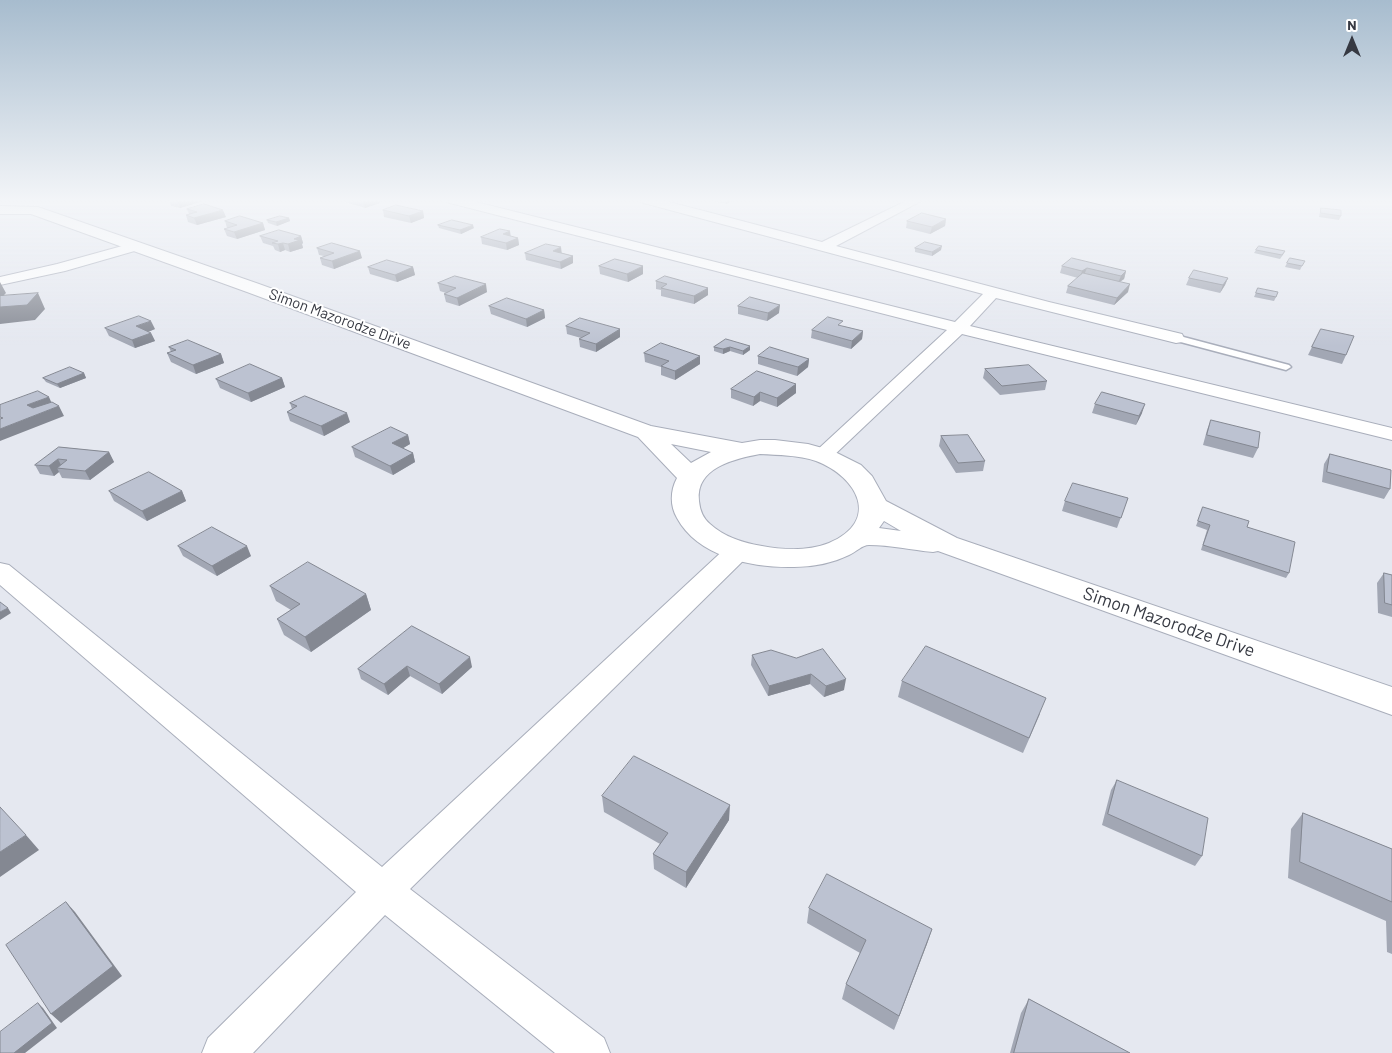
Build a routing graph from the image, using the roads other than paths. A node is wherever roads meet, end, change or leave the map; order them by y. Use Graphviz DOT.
graph roads {
  1 [pos="126,248"];
  2 [pos="139,248"];
  3 [pos="644,248"];
  4 [pos="828,248"];
  5 [pos="0,281"];
  6 [pos="993,292"];
  7 [pos="959,328"];
  8 [pos="1176,338"];
  9 [pos="1286,367"];
  10 [pos="646,432"];
  11 [pos="1392,434"];
  12 [pos="740,450"];
  13 [pos="823,455"];
  14 [pos="690,477"];
  15 [pos="874,505"];
  16 [pos="860,535"];
  17 [pos="947,544"];
  18 [pos="738,551"];
  19 [pos="0,571"];
  20 [pos="1392,700"];
  21 [pos="383,891"];
  22 [pos="224,1053"];
  23 [pos="589,1053"];
  1 -- 5 [label="street"];
  2 -- 10 [label="street, Simon Mazorodze Drive"];
  3 -- 7 [label="street"];
  4 -- 6 [label="street"];
  6 -- 7 [label="street"];
  6 -- 8 [label="street"];
  7 -- 11 [label="street"];
  7 -- 13 [label="street"];
  8 -- 9 [label="lane"];
  10 -- 12 [label="street, Simon Mazorodze Drive"];
  10 -- 14 [label="street, Simon Mazorodze Drive"];
  12 -- 13 [label="street, Simon Mazorodze Drive"];
  12 -- 14 [label="street, Simon Mazorodze Drive"];
  13 -- 15 [label="street, Simon Mazorodze Drive"];
  14 -- 18 [label="street"];
  15 -- 16 [label="street"];
  15 -- 17 [label="street, Simon Mazorodze Drive"];
  16 -- 17 [label="street, Simon Mazorodze Drive"];
  16 -- 18 [label="street"];
  17 -- 20 [label="street, Simon Mazorodze Drive"];
  18 -- 21 [label="street"];
  19 -- 21 [label="street"];
  21 -- 22 [label="street"];
  21 -- 23 [label="street"];
}
